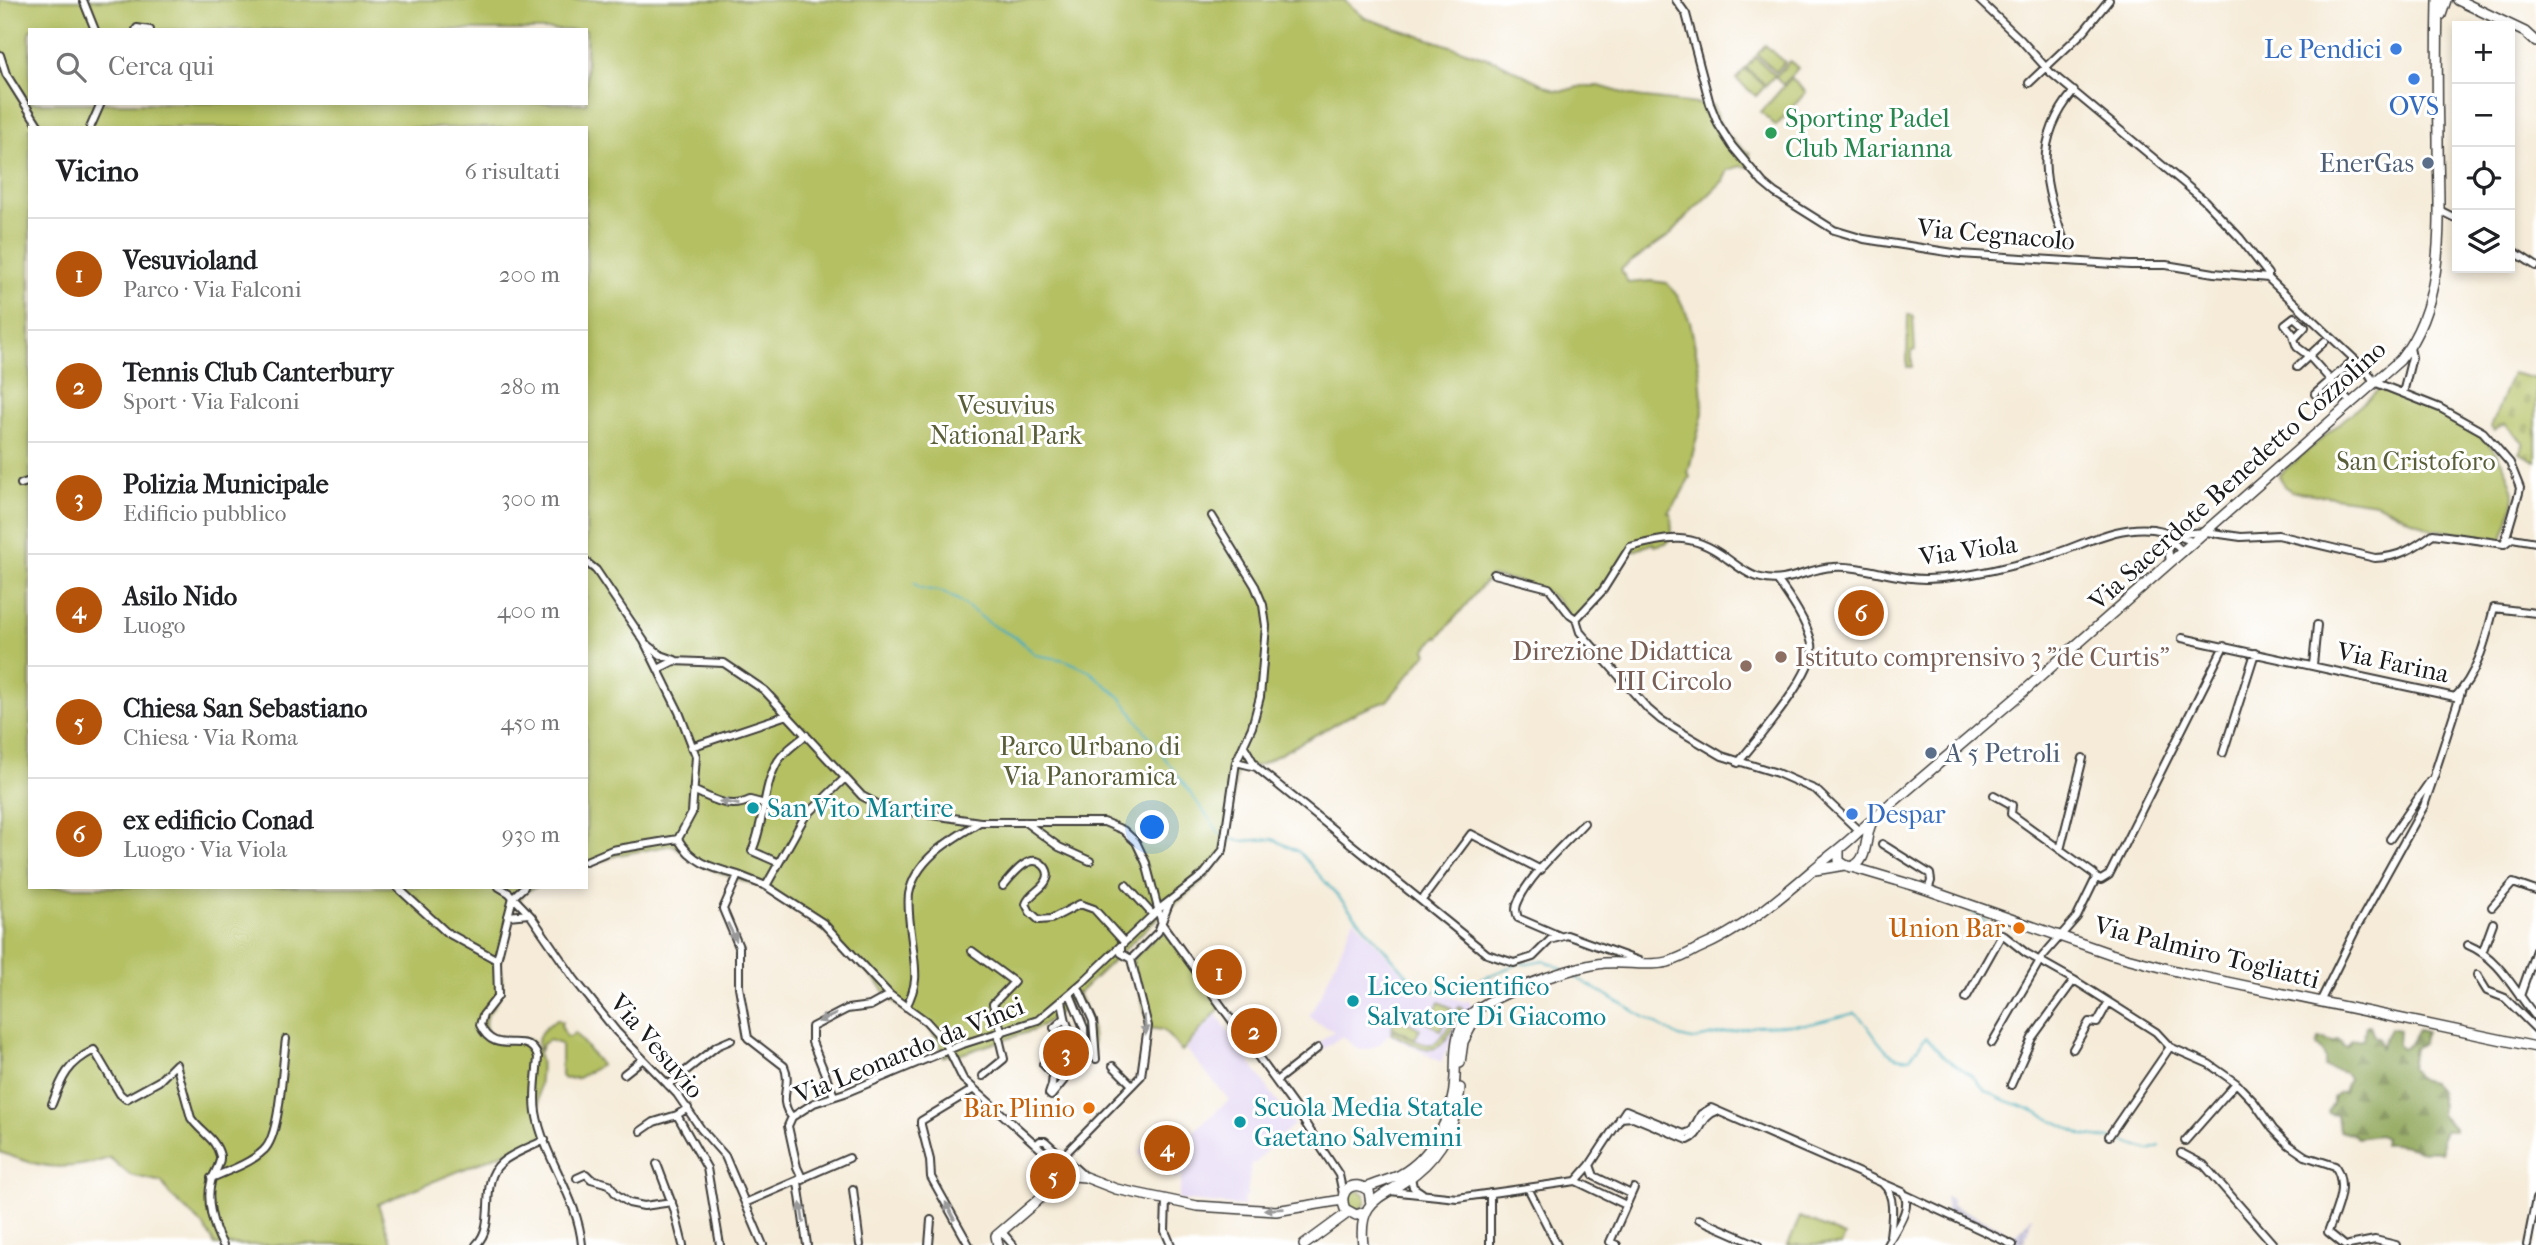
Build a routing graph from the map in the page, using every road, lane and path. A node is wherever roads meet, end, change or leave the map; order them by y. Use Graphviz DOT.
graph roads {
  1 [pos="83,0"];
  2 [pos="1676,0"];
  3 [pos="1979,0"];
  4 [pos="2109,0"];
  5 [pos="2438,0"];
  6 [pos="2446,0"];
  7 [pos="2458,0"];
  8 [pos="2438,24"];
  9 [pos="94,28"];
  10 [pos="2536,42"];
  11 [pos="0,55"];
  12 [pos="2045,66"];
  13 [pos="2029,83"];
  14 [pos="2074,91"];
  15 [pos="100,105"];
  16 [pos="39,126"];
  17 [pos="91,126"];
  18 [pos="2440,209"];
  19 [pos="2452,216"];
  20 [pos="2066,247"];
  21 [pos="2515,252"];
  22 [pos="2536,266"];
  23 [pos="2268,278"];
  24 [pos="2294,339"];
  25 [pos="2325,341"];
  26 [pos="2410,348"];
  27 [pos="2309,356"];
  28 [pos="2349,365"];
  29 [pos="2297,367"];
  30 [pos="2331,381"];
  31 [pos="2374,382"];
  32 [pos="2403,393"];
  33 [pos="2315,394"];
  34 [pos="2351,403"];
  35 [pos="28,482"];
  36 [pos="21,484"];
  37 [pos="1212,516"];
  38 [pos="2206,532"];
  39 [pos="2169,536"];
  40 [pos="2194,542"];
  41 [pos="2536,542"];
  42 [pos="2504,544"];
  43 [pos="2183,552"];
  44 [pos="2170,563"];
  45 [pos="588,564"];
  46 [pos="1494,574"];
  47 [pos="1778,581"];
  48 [pos="2536,613"];
  49 [pos="1576,619"];
  50 [pos="2317,625"];
  51 [pos="2182,638"];
  52 [pos="644,641"];
  53 [pos="2224,646"];
  54 [pos="2255,653"];
  55 [pos="677,660"];
  56 [pos="2314,665"];
  57 [pos="658,669"];
  58 [pos="2462,690"];
  59 [pos="787,715"];
  60 [pos="806,735"];
  61 [pos="1244,746"];
  62 [pos="691,747"];
  63 [pos="2223,753"];
  64 [pos="2083,758"];
  65 [pos="1237,762"];
  66 [pos="1738,763"];
  67 [pos="1256,767"];
  68 [pos="2436,771"];
  69 [pos="845,778"];
  70 [pos="694,790"];
  71 [pos="1994,795"];
  72 [pos="765,803"];
  73 [pos="980,822"];
  74 [pos="1025,822"];
  75 [pos="1584,823"];
  76 [pos="1862,834"];
  77 [pos="678,839"];
  78 [pos="2390,839"];
  79 [pos="1848,842"];
  80 [pos="1882,844"];
  81 [pos="2060,850"];
  82 [pos="1839,851"];
  83 [pos="1864,852"];
  84 [pos="588,859"];
  85 [pos="1090,861"];
  86 [pos="778,862"];
  87 [pos="1847,866"];
  88 [pos="1541,870"];
  89 [pos="1813,871"];
  90 [pos="1874,873"];
  91 [pos="738,875"];
  92 [pos="2096,878"];
  93 [pos="1126,885"];
  94 [pos="766,886"];
  95 [pos="1003,886"];
  96 [pos="399,889"];
  97 [pos="502,889"];
  98 [pos="522,889"];
  99 [pos="1928,890"];
  100 [pos="2536,891"];
  101 [pos="513,897"];
  102 [pos="1422,900"];
  103 [pos="1170,901"];
  104 [pos="2492,907"];
  105 [pos="529,914"];
  106 [pos="1154,914"];
  107 [pos="508,916"];
  108 [pos="2493,923"];
  109 [pos="1162,924"];
  110 [pos="1141,927"];
  111 [pos="1135,934"];
  112 [pos="1560,936"];
  113 [pos="2060,936"];
  114 [pos="1153,937"];
  115 [pos="1122,944"];
  116 [pos="2468,945"];
  117 [pos="1144,946"];
  118 [pos="2536,950"];
  119 [pos="972,951"];
  120 [pos="2482,954"];
  121 [pos="1130,959"];
  122 [pos="497,960"];
  123 [pos="2040,960"];
  124 [pos="1646,964"];
  125 [pos="2533,970"];
  126 [pos="2477,975"];
  127 [pos="2074,980"];
  128 [pos="1078,987"];
  129 [pos="1070,993"];
  130 [pos="890,995"];
  131 [pos="2520,996"];
  132 [pos="1966,998"];
  133 [pos="1062,1000"];
  134 [pos="1488,1002"];
  135 [pos="2320,1002"];
  136 [pos="2109,1003"];
  137 [pos="906,1007"];
  138 [pos="2536,1017"];
  139 [pos="1065,1018"];
  140 [pos="1054,1028"];
  141 [pos="2536,1030"];
  142 [pos="1000,1033"];
  143 [pos="1085,1038"];
  144 [pos="286,1039"];
  145 [pos="730,1040"];
  146 [pos="1992,1043"];
  147 [pos="2171,1047"];
  148 [pos="2536,1047"];
  149 [pos="1318,1048"];
  150 [pos="2073,1049"];
  151 [pos="949,1050"];
  152 [pos="643,1059"];
  153 [pos="1096,1059"];
  154 [pos="1043,1064"];
  155 [pos="1113,1066"];
  156 [pos="1073,1069"];
  157 [pos="624,1074"];
  158 [pos="1053,1074"];
  159 [pos="983,1076"];
  160 [pos="1276,1081"];
  161 [pos="2236,1083"];
  162 [pos="668,1085"];
  163 [pos="1132,1085"];
  164 [pos="2011,1085"];
  165 [pos="974,1089"];
  166 [pos="834,1096"];
  167 [pos="52,1104"];
  168 [pos="688,1108"];
  169 [pos="677,1115"];
  170 [pos="792,1117"];
  171 [pos="641,1132"];
  172 [pos="2109,1136"];
  173 [pos="545,1140"];
  174 [pos="2186,1141"];
  175 [pos="1036,1145"];
  176 [pos="2181,1153"];
  177 [pos="1062,1157"];
  178 [pos="849,1158"];
  179 [pos="657,1164"];
  180 [pos="1590,1166"];
  181 [pos="1063,1173"];
  182 [pos="1339,1175"];
  183 [pos="1085,1177"];
  184 [pos="1411,1177"];
  185 [pos="211,1178"];
  186 [pos="577,1178"];
  187 [pos="800,1181"];
  188 [pos="1576,1181"];
  189 [pos="1603,1181"];
  190 [pos="1881,1182"];
  191 [pos="1361,1186"];
  192 [pos="1528,1188"];
  193 [pos="853,1189"];
  194 [pos="1596,1190"];
  195 [pos="1389,1191"];
  196 [pos="1424,1194"];
  197 [pos="1490,1194"];
  198 [pos="1906,1195"];
  199 [pos="1342,1197"];
  200 [pos="2536,1199"];
  201 [pos="1166,1200"];
  202 [pos="672,1202"];
  203 [pos="745,1203"];
  204 [pos="1371,1203"];
  205 [pos="1626,1205"];
  206 [pos="1365,1212"];
  207 [pos="1350,1213"];
  208 [pos="1699,1219"];
  209 [pos="931,1220"];
  210 [pos="1361,1225"];
  211 [pos="1002,1232"];
  212 [pos="1888,1243"];
  213 [pos="223,1245"];
  214 [pos="476,1245"];
  215 [pos="582,1245"];
  216 [pos="683,1245"];
  217 [pos="720,1245"];
  218 [pos="763,1245"];
  219 [pos="807,1245"];
  220 [pos="860,1245"];
  221 [pos="929,1245"];
  222 [pos="970,1245"];
  223 [pos="998,1245"];
  224 [pos="1013,1245"];
  225 [pos="1171,1245"];
  226 [pos="1304,1245"];
  227 [pos="1363,1245"];
  228 [pos="1490,1245"];
  229 [pos="1557,1245"];
  230 [pos="1617,1245"];
  231 [pos="1758,1245"];
  232 [pos="2013,1245"];
  233 [pos="2274,1245"];
  234 [pos="2347,1245"];
  235 [pos="2396,1245"];
  236 [pos="2527,1245"];
  1 -- 9 [label="street"];
  2 -- 23 [label="street, Via Cegnacolo"];
  3 -- 12 [label="street"];
  4 -- 12 [label="street"];
  5 -- 8 [label="main road, Via Sacerdote Benedetto Cozzolino"];
  6 -- 8 [label="main road, Via Sacerdote Benedetto Cozzolino"];
  7 -- 10 [label="main road"];
  8 -- 18 [label="main road, Via Sacerdote Benedetto Cozzolino"];
  11 -- 16 [label="street"];
  12 -- 13 [label="street"];
  12 -- 14 [label="street"];
  14 -- 20 [label="street"];
  14 -- 23 [label="street"];
  15 -- 17 [label="street"];
  18 -- 19 [label="street"];
  18 -- 26 [label="main road, Via Sacerdote Benedetto Cozzolino"];
  21 -- 22 [label="street"];
  23 -- 31 [label="street"];
  24 -- 27 [label="street"];
  25 -- 27 [label="street"];
  26 -- 31 [label="main road, Via Sacerdote Benedetto Cozzolino"];
  26 -- 32 [label="street"];
  27 -- 29 [label="street"];
  27 -- 30 [label="street"];
  28 -- 30 [label="street"];
  30 -- 33 [label="street"];
  30 -- 34 [label="street"];
  31 -- 32 [label="street"];
  31 -- 34 [label="main road, Via Sacerdote Benedetto Cozzolino"];
  32 -- 42 [label="street"];
  34 -- 38 [label="main road, Via Sacerdote Benedetto Cozzolino"];
  35 -- 36 [label="street"];
  37 -- 61 [label="street"];
  38 -- 39 [label="street"];
  38 -- 40 [label="main road, Via Sacerdote Benedetto Cozzolino"];
  38 -- 42 [label="street"];
  39 -- 40 [label="street, Via Viola"];
  39 -- 43 [label="street, Via Viola"];
  39 -- 44 [label="street"];
  39 -- 47 [label="street, Via Viola"];
  40 -- 43 [label="main road, Via Sacerdote Benedetto Cozzolino"];
  41 -- 42 [label="street"];
  43 -- 44 [label="main road, Via Sacerdote Benedetto Cozzolino"];
  44 -- 76 [label="main road, Via Sacerdote Benedetto Cozzolino"];
  45 -- 52 [label="street"];
  46 -- 49 [label="street"];
  47 -- 49 [label="street"];
  47 -- 66 [label="street"];
  48 -- 58 [label="street, Via Farina"];
  49 -- 66 [label="street"];
  50 -- 56 [label="street, Via Farina"];
  51 -- 53 [label="street, Via Farina"];
  52 -- 55 [label="street"];
  52 -- 57 [label="street"];
  53 -- 54 [label="street, Via Farina"];
  53 -- 92 [label="street"];
  54 -- 56 [label="street, Via Farina"];
  54 -- 63 [label="street"];
  55 -- 57 [label="street"];
  55 -- 59 [label="street"];
  56 -- 58 [label="street, Via Farina"];
  57 -- 62 [label="street"];
  58 -- 68 [label="street, Via Farina"];
  59 -- 60 [label="street"];
  59 -- 62 [label="street"];
  60 -- 69 [label="street"];
  60 -- 72 [label="street"];
  61 -- 65 [label="street"];
  61 -- 67 [label="street"];
  62 -- 70 [label="street"];
  64 -- 81 [label="street"];
  65 -- 67 [label="street"];
  65 -- 103 [label="street"];
  66 -- 76 [label="street"];
  67 -- 102 [label="street"];
  68 -- 78 [label="street, Via Farina"];
  68 -- 135 [label="street"];
  69 -- 73 [label="street"];
  69 -- 86 [label="street"];
  72 -- 70 [label="street, one-way"];
  70 -- 77 [label="street"];
  71 -- 81 [label="street"];
  72 -- 86 [label="street"];
  73 -- 74 [label="street"];
  73 -- 137 [label="street"];
  74 -- 85 [label="street"];
  74 -- 106 [label="street"];
  75 -- 88 [label="street"];
  76 -- 79 [label="main road, Via Sacerdote Benedetto Cozzolino"];
  76 -- 83 [label="main road"];
  77 -- 84 [label="street"];
  77 -- 91 [label="street"];
  79 -- 82 [label="main road"];
  79 -- 83 [label="main road"];
  80 -- 99 [label="street"];
  81 -- 92 [label="street"];
  82 -- 87 [label="main road"];
  82 -- 89 [label="main road"];
  83 -- 87 [label="main road"];
  83 -- 90 [label="main road"];
  86 -- 94 [label="street"];
  87 -- 89 [label="main road"];
  87 -- 90 [label="main road, Via Palmiro Togliatti"];
  88 -- 102 [label="street"];
  88 -- 112 [label="street"];
  89 -- 124 [label="main road"];
  90 -- 99 [label="main road, Via Palmiro Togliatti"];
  91 -- 94 [label="street"];
  91 -- 170 [label="street, one-way"];
  92 -- 113 [label="street"];
  93 -- 106 [label="street"];
  94 -- 130 [label="street"];
  95 -- 115 [label="street"];
  96 -- 122 [label="street"];
  97 -- 101 [label="street, Via Vesuvio"];
  98 -- 101 [label="street"];
  99 -- 113 [label="main road, Via Palmiro Togliatti"];
  100 -- 104 [label="street"];
  101 -- 105 [label="street, Via Vesuvio"];
  101 -- 107 [label="street"];
  102 -- 112 [label="street"];
  103 -- 106 [label="street"];
  103 -- 109 [label="street"];
  105 -- 107 [label="street"];
  105 -- 152 [label="street, Via Vesuvio"];
  106 -- 109 [label="street"];
  106 -- 110 [label="street"];
  107 -- 122 [label="street"];
  108 -- 120 [label="street"];
  109 -- 114 [label="street"];
  109 -- 160 [label="street"];
  110 -- 111 [label="street"];
  110 -- 114 [label="street"];
  111 -- 115 [label="street"];
  111 -- 117 [label="street"];
  112 -- 124 [label="street"];
  113 -- 123 [label="street"];
  113 -- 135 [label="main road, Via Palmiro Togliatti"];
  114 -- 117 [label="street"];
  115 -- 121 [label="street"];
  115 -- 128 [label="street, Via Leonardo da Vinci"];
  116 -- 120 [label="street"];
  117 -- 121 [label="street"];
  118 -- 125 [label="street"];
  119 -- 142 [label="street"];
  120 -- 131 [label="street"];
  121 -- 163 [label="street, one-way"];
  122 -- 173 [label="street"];
  123 -- 127 [label="street"];
  123 -- 132 [label="street"];
  123 -- 146 [label="street"];
  124 -- 134 [label="main road"];
  125 -- 131 [label="street"];
  126 -- 141 [label="street"];
  127 -- 136 [label="street"];
  127 -- 164 [label="street"];
  128 -- 129 [label="street, Via Leonardo da Vinci"];
  128 -- 153 [label="street"];
  129 -- 133 [label="street, Via Leonardo da Vinci"];
  129 -- 143 [label="street"];
  130 -- 137 [label="street"];
  130 -- 166 [label="street, one-way"];
  131 -- 138 [label="street"];
  133 -- 139 [label="street"];
  133 -- 142 [label="street, Via Leonardo da Vinci"];
  134 -- 184 [label="main road"];
  134 -- 191 [label="main road"];
  135 -- 148 [label="main road, Via Palmiro Togliatti"];
  136 -- 147 [label="street"];
  136 -- 150 [label="street"];
  137 -- 151 [label="street"];
  139 -- 140 [label="street"];
  139 -- 143 [label="street"];
  142 -- 151 [label="street, Via Leonardo da Vinci"];
  142 -- 159 [label="street"];
  143 -- 156 [label="street"];
  144 -- 185 [label="street"];
  145 -- 162 [label="street"];
  147 -- 161 [label="street"];
  147 -- 172 [label="street"];
  149 -- 160 [label="street"];
  151 -- 165 [label="street"];
  151 -- 166 [label="street, Via Leonardo da Vinci"];
  152 -- 157 [label="street"];
  152 -- 162 [label="street, Via Vesuvio"];
  154 -- 158 [label="street"];
  155 -- 163 [label="street"];
  156 -- 158 [label="street"];
  156 -- 158 [label="street"];
  160 -- 182 [label="street"];
  161 -- 174 [label="street"];
  161 -- 234 [label="street"];
  162 -- 168 [label="street, Via Vesuvio"];
  163 -- 177 [label="street"];
  165 -- 175 [label="street"];
  222 -- 165 [label="street, one-way"];
  166 -- 170 [label="street, Via Leonardo da Vinci"];
  167 -- 185 [label="street"];
  168 -- 169 [label="street"];
  168 -- 203 [label="street, Via Vesuvio"];
  169 -- 171 [label="street"];
  169 -- 217 [label="street"];
  170 -- 187 [label="street, Via Leonardo da Vinci"];
  173 -- 214 [label="street"];
  173 -- 215 [label="street"];
  175 -- 177 [label="street"];
  175 -- 181 [label="street"];
  176 -- 233 [label="street"];
  177 -- 181 [label="street"];
  177 -- 183 [label="street"];
  178 -- 187 [label="street"];
  179 -- 202 [label="street"];
  180 -- 188 [label="street"];
  180 -- 189 [label="street"];
  180 -- 190 [label="street"];
  181 -- 183 [label="main road"];
  181 -- 211 [label="main road"];
  182 -- 191 [label="street"];
  182 -- 199 [label="street"];
  183 -- 201 [label="main road"];
  184 -- 195 [label="main road"];
  184 -- 196 [label="street"];
  185 -- 213 [label="street"];
  186 -- 202 [label="street"];
  187 -- 203 [label="street"];
  219 -- 187 [label="street, Via Leonardo da Vinci, one-way"];
  188 -- 192 [label="street"];
  188 -- 194 [label="street"];
  189 -- 194 [label="street"];
  189 -- 205 [label="street"];
  190 -- 198 [label="street"];
  190 -- 212 [label="street"];
  191 -- 199 [label="main road"];
  191 -- 204 [label="main road"];
  192 -- 197 [label="street"];
  192 -- 229 [label="street"];
  193 -- 220 [label="street"];
  194 -- 205 [label="street"];
  195 -- 196 [label="street"];
  195 -- 204 [label="main road"];
  196 -- 197 [label="street"];
  197 -- 228 [label="street"];
  198 -- 212 [label="street"];
  198 -- 232 [label="street"];
  199 -- 201 [label="main road, one-way"];
  199 -- 207 [label="main road"];
  200 -- 236 [label="street"];
  201 -- 225 [label="street"];
  202 -- 216 [label="street"];
  203 -- 218 [label="street, Via Vesuvio"];
  204 -- 206 [label="main road"];
  205 -- 230 [label="street"];
  206 -- 207 [label="main road"];
  206 -- 210 [label="main road"];
  207 -- 210 [label="main road"];
  207 -- 226 [label="main road"];
  208 -- 231 [label="street"];
  209 -- 221 [label="street"];
  210 -- 227 [label="main road"];
  211 -- 223 [label="main road"];
  211 -- 224 [label="street"];
  234 -- 235 [label="street"];
}
